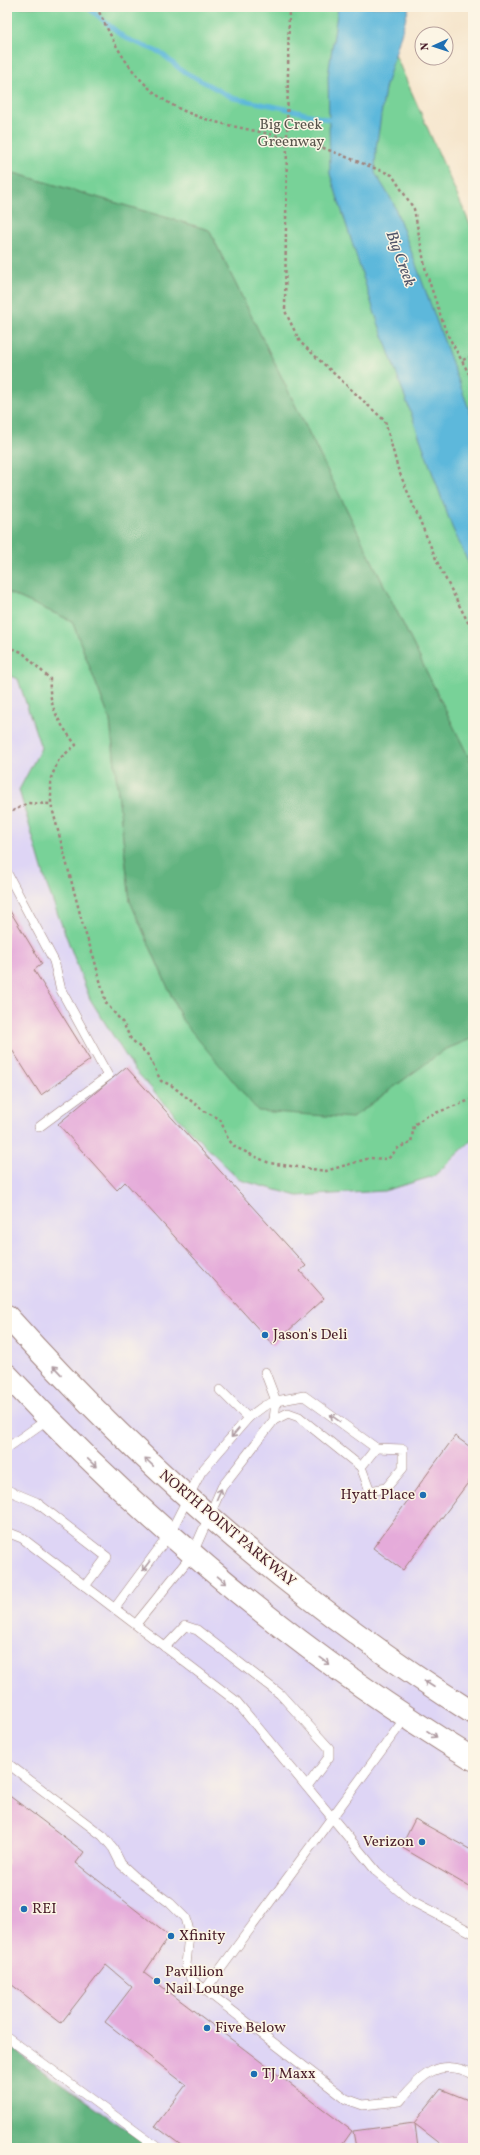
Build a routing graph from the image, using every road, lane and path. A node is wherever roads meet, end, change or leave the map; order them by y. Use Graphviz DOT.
graph roads {
  1 [pos="289,7"];
  2 [pos="96,8"];
  3 [pos="287,138"];
  4 [pos="473,354"];
  5 [pos="463,360"];
  6 [pos="473,381"];
  7 [pos="473,632"];
  8 [pos="7,648"];
  9 [pos="52,804"];
  10 [pos="7,814"];
  11 [pos="7,873"];
  12 [pos="473,1099"];
  13 [pos="39,1127"];
  14 [pos="7,1316"];
  15 [pos="265,1372"];
  16 [pos="7,1376"];
  17 [pos="220,1390"];
  18 [pos="276,1401"];
  19 [pos="248,1418"];
  20 [pos="48,1419"];
  21 [pos="274,1420"];
  22 [pos="7,1448"];
  23 [pos="376,1448"];
  24 [pos="361,1467"];
  25 [pos="7,1490"];
  26 [pos="188,1498"];
  27 [pos="208,1516"];
  28 [pos="7,1532"];
  29 [pos="169,1535"];
  30 [pos="192,1555"];
  31 [pos="85,1586"];
  32 [pos="115,1608"];
  33 [pos="136,1624"];
  34 [pos="165,1647"];
  35 [pos="473,1713"];
  36 [pos="406,1717"];
  37 [pos="473,1760"];
  38 [pos="7,1763"];
  39 [pos="308,1786"];
  40 [pos="333,1816"];
  41 [pos="473,1933"];
  42 [pos="205,1990"];
  43 [pos="7,2037"];
  44 [pos="473,2074"];
  45 [pos="158,2148"];
  1 -- 3 [label="path"];
  2 -- 3 [label="path"];
  3 -- 5 [label="path"];
  3 -- 7 [label="path"];
  4 -- 5 [label="path"];
  5 -- 6 [label="path"];
  8 -- 9 [label="path"];
  9 -- 10 [label="path"];
  9 -- 12 [label="path"];
  11 -- 13 [label="lane"];
  26 -- 14 [label="street, NORTH POINT PARKWAY, one-way"];
  15 -- 18 [label="lane"];
  16 -- 20 [label="street"];
  17 -- 19 [label="lane"];
  18 -- 19 [label="lane"];
  18 -- 21 [label="lane"];
  23 -- 18 [label="lane, one-way"];
  19 -- 26 [label="lane, one-way"];
  20 -- 22 [label="lane"];
  20 -- 29 [label="street, one-way"];
  21 -- 24 [label="lane"];
  27 -- 21 [label="lane, one-way"];
  23 -- 24 [label="lane"];
  23 -- 24 [label="lane"];
  25 -- 31 [label="lane"];
  26 -- 27 [label="street, NORTH POINT PARKWAY"];
  26 -- 29 [label="lane"];
  27 -- 30 [label="lane"];
  35 -- 27 [label="street, NORTH POINT PARKWAY, one-way"];
  28 -- 31 [label="lane"];
  29 -- 30 [label="street"];
  29 -- 32 [label="lane, one-way"];
  30 -- 33 [label="lane"];
  30 -- 36 [label="street, one-way"];
  31 -- 32 [label="lane"];
  32 -- 33 [label="lane"];
  33 -- 34 [label="lane"];
  34 -- 39 [label="lane"];
  34 -- 39 [label="lane"];
  36 -- 37 [label="street, one-way"];
  36 -- 40 [label="lane"];
  38 -- 42 [label="lane"];
  39 -- 40 [label="lane"];
  40 -- 41 [label="lane"];
  40 -- 42 [label="lane"];
  42 -- 44 [label="lane"];
  43 -- 45 [label="lane"];
}
